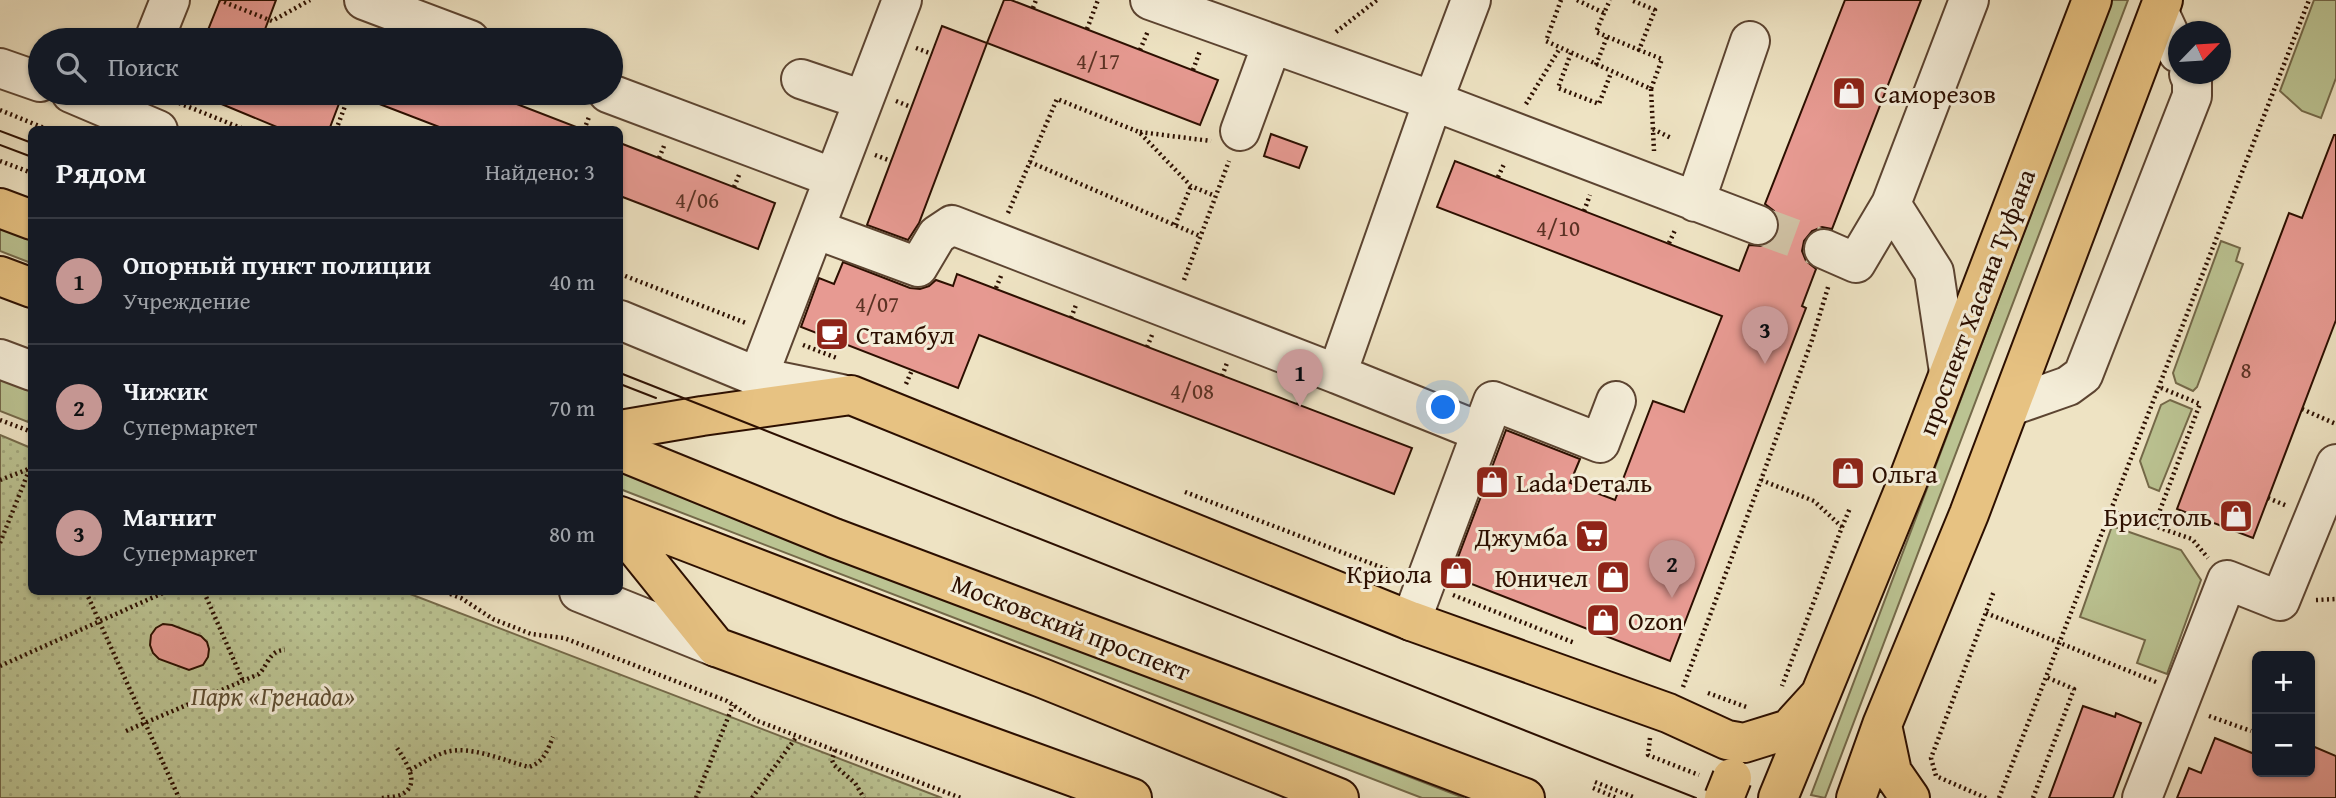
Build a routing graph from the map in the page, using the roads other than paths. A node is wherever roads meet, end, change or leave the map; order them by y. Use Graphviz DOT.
graph roads {
  1 [pos="170,0"];
  2 [pos="364,0"];
  3 [pos="902,0"];
  4 [pos="1150,0"];
  5 [pos="1471,0"];
  6 [pos="1969,0"];
  7 [pos="2092,0"];
  8 [pos="2161,6"];
  9 [pos="1212,11"];
  10 [pos="2168,24"];
  11 [pos="159,28"];
  12 [pos="438,28"];
  13 [pos="1750,41"];
  14 [pos="1289,50"];
  15 [pos="0,68"];
  16 [pos="28,78"];
  17 [pos="801,79"];
  18 [pos="2192,84"];
  19 [pos="623,99"];
  20 [pos="863,100"];
  21 [pos="1433,101"];
  22 [pos="125,105"];
  23 [pos="148,110"];
  24 [pos="1237,139"];
  25 [pos="834,178"];
  26 [pos="1695,202"];
  27 [pos="1891,204"];
  28 [pos="0,208"];
  29 [pos="28,218"];
  30 [pos="1758,225"];
  31 [pos="815,229"];
  32 [pos="1824,249"];
  33 [pos="0,276"];
  34 [pos="28,286"];
  35 [pos="623,321"];
  36 [pos="0,359"];
  37 [pos="28,370"];
  38 [pos="1949,372"];
  39 [pos="1337,374"];
  40 [pos="758,377"];
  41 [pos="850,395"];
  42 [pos="1616,401"];
  43 [pos="2011,406"];
  44 [pos="1491,427"];
  45 [pos="623,429"];
  46 [pos="623,452"];
  47 [pos="2336,464"];
  48 [pos="623,517"];
  49 [pos="623,532"];
  50 [pos="586,595"];
  51 [pos="1411,621"];
  52 [pos="716,648"];
  53 [pos="1818,697"];
  54 [pos="1882,725"];
  55 [pos="1727,740"];
  56 [pos="1728,788"];
  57 [pos="1779,797"];
  58 [pos="1132,798"];
  59 [pos="1339,798"];
  60 [pos="1525,798"];
  61 [pos="1856,798"];
  62 [pos="1910,798"];
  63 [pos="2142,798"];
  1 -- 11 [label="street"];
  2 -- 12 [label="street"];
  3 -- 20 [label="street"];
  4 -- 9 [label="street"];
  5 -- 21 [label="street"];
  6 -- 27 [label="street"];
  7 -- 38 [label="main road, проспект Хасана Туфана"];
  8 -- 10 [label="street"];
  8 -- 43 [label="main road"];
  9 -- 14 [label="street"];
  13 -- 26 [label="street"];
  14 -- 21 [label="street"];
  14 -- 24 [label="street"];
  15 -- 16 [label="street"];
  17 -- 20 [label="street"];
  18 -- 43 [label="street"];
  19 -- 25 [label="street"];
  20 -- 25 [label="street"];
  21 -- 26 [label="street"];
  21 -- 39 [label="street"];
  22 -- 23 [label="street"];
  25 -- 31 [label="street"];
  26 -- 30 [label="street"];
  27 -- 32 [label="street"];
  27 -- 38 [label="street"];
  28 -- 29 [label="main road"];
  31 -- 39 [label="street"];
  31 -- 40 [label="street"];
  33 -- 34 [label="main road"];
  35 -- 40 [label="street"];
  36 -- 37 [label="street"];
  38 -- 53 [label="main road, проспект Хасана Туфана"];
  39 -- 44 [label="street"];
  40 -- 41 [label="street"];
  41 -- 45 [label="main road"];
  41 -- 51 [label="main road"];
  42 -- 44 [label="street"];
  43 -- 54 [label="main road"];
  44 -- 51 [label="street"];
  46 -- 60 [label="main road, Московский проспект"];
  47 -- 63 [label="street"];
  48 -- 59 [label="main road"];
  49 -- 52 [label="main road"];
  50 -- 52 [label="street"];
  51 -- 55 [label="main road"];
  52 -- 58 [label="main road"];
  53 -- 55 [label="main road"];
  53 -- 57 [label="main road, проспект Хасана Туфана"];
  54 -- 61 [label="main road"];
  54 -- 62 [label="main road"];
  55 -- 56 [label="main road"];
}
